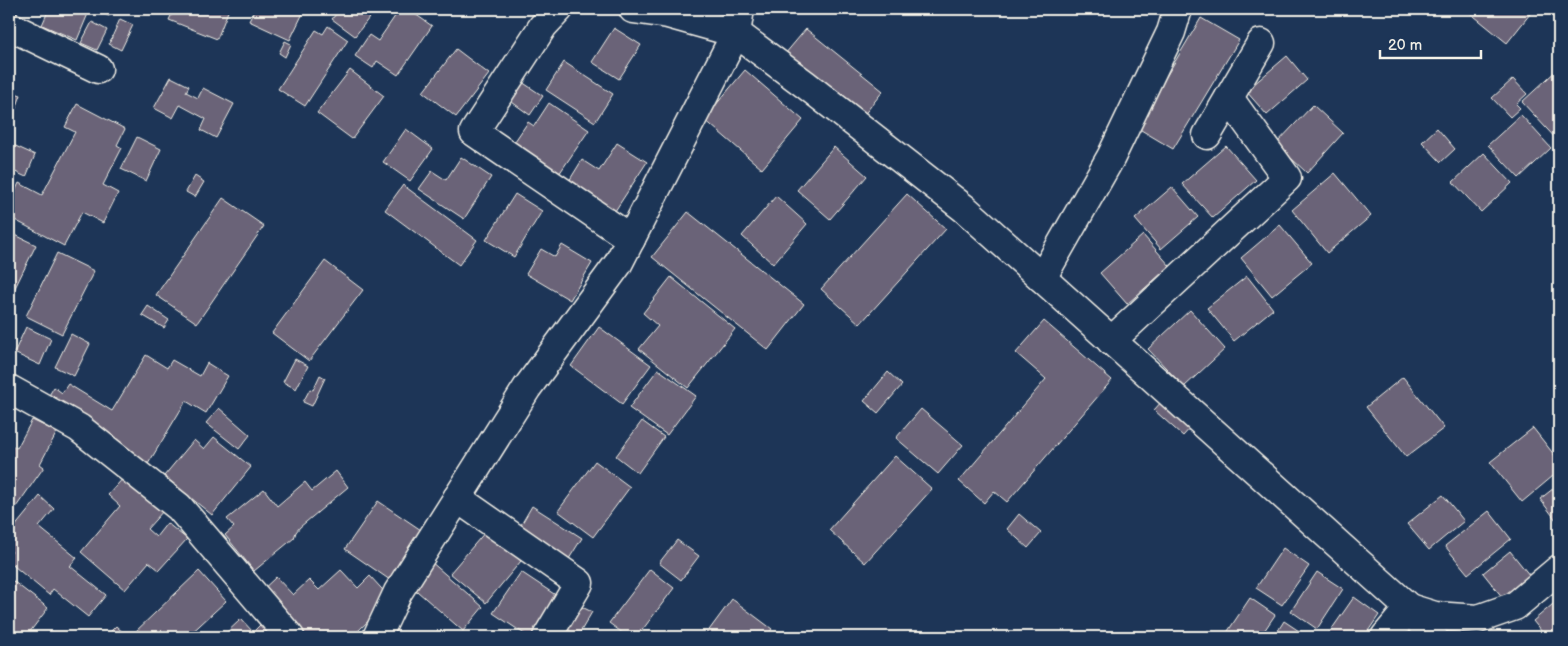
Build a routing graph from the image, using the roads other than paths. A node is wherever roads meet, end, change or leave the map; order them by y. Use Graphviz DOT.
graph roads {
  1 [pos="559,9"];
  2 [pos="633,9"];
  3 [pos="1178,9"];
  4 [pos="738,21"];
  5 [pos="11,33"];
  6 [pos="1261,43"];
  7 [pos="98,70"];
  8 [pos="1229,98"];
  9 [pos="1207,135"];
  10 [pos="632,239"];
  11 [pos="1042,278"];
  12 [pos="1111,341"];
  13 [pos="9,389"];
  14 [pos="458,498"];
  15 [pos="1559,568"];
  16 [pos="1409,608"];
  17 [pos="290,637"];
  18 [pos="377,637"];
  19 [pos="547,637"];
  20 [pos="1385,637"];
  21 [pos="1433,637"];
  1 -- 10 [label="street"];
  2 -- 4 [label="street"];
  3 -- 11 [label="street"];
  4 -- 10 [label="street"];
  4 -- 11 [label="street"];
  5 -- 7 [label="street"];
  6 -- 8 [label="street"];
  8 -- 9 [label="street"];
  8 -- 12 [label="street"];
  10 -- 14 [label="street"];
  11 -- 12 [label="street"];
  12 -- 16 [label="street"];
  13 -- 17 [label="street"];
  14 -- 18 [label="street"];
  14 -- 19 [label="street"];
  15 -- 16 [label="street"];
  16 -- 20 [label="street"];
  16 -- 21 [label="street"];
}
